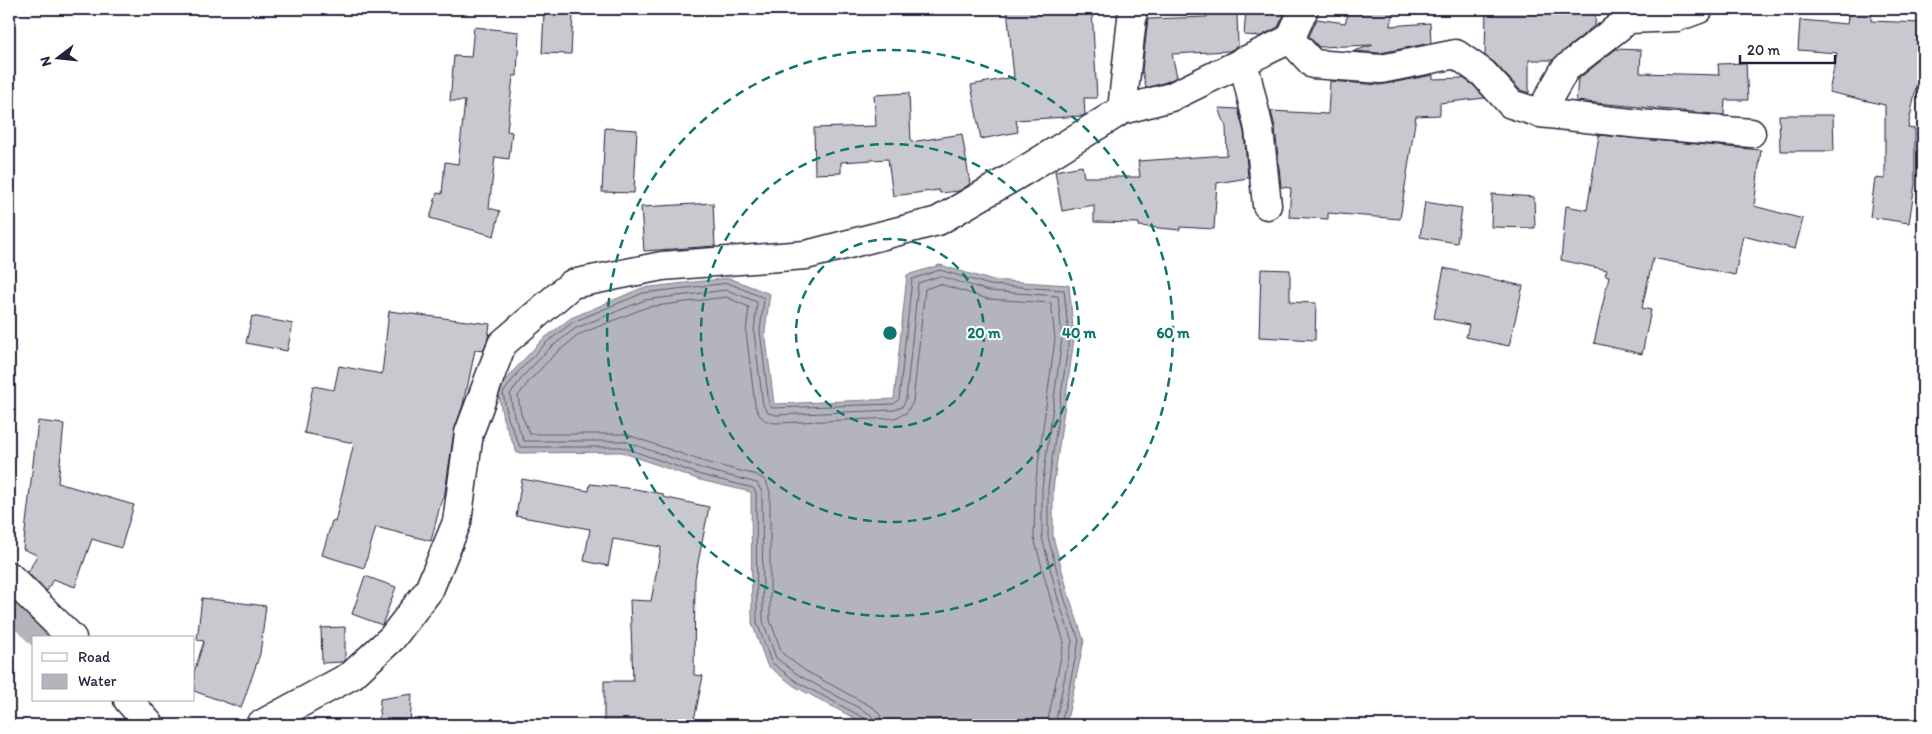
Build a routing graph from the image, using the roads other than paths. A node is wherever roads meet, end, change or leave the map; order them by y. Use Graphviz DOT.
graph roads {
  1 [pos="1133,9"];
  2 [pos="1304,9"];
  3 [pos="1699,9"];
  4 [pos="1631,14"];
  5 [pos="1290,39"];
  6 [pos="1242,61"];
  7 [pos="1122,110"];
  8 [pos="1540,113"];
  9 [pos="1751,133"];
  10 [pos="1267,205"];
  11 [pos="9,576"];
  12 [pos="70,636"];
  13 [pos="130,702"];
  14 [pos="150,725"];
  15 [pos="260,725"];
  1 -- 7 [label="street"];
  2 -- 5 [label="street"];
  3 -- 4 [label="street"];
  4 -- 8 [label="street"];
  5 -- 6 [label="street"];
  5 -- 8 [label="street"];
  6 -- 7 [label="street"];
  6 -- 10 [label="street"];
  7 -- 15 [label="street"];
  8 -- 9 [label="street"];
  11 -- 12 [label="street"];
  13 -- 14 [label="street"];
}
